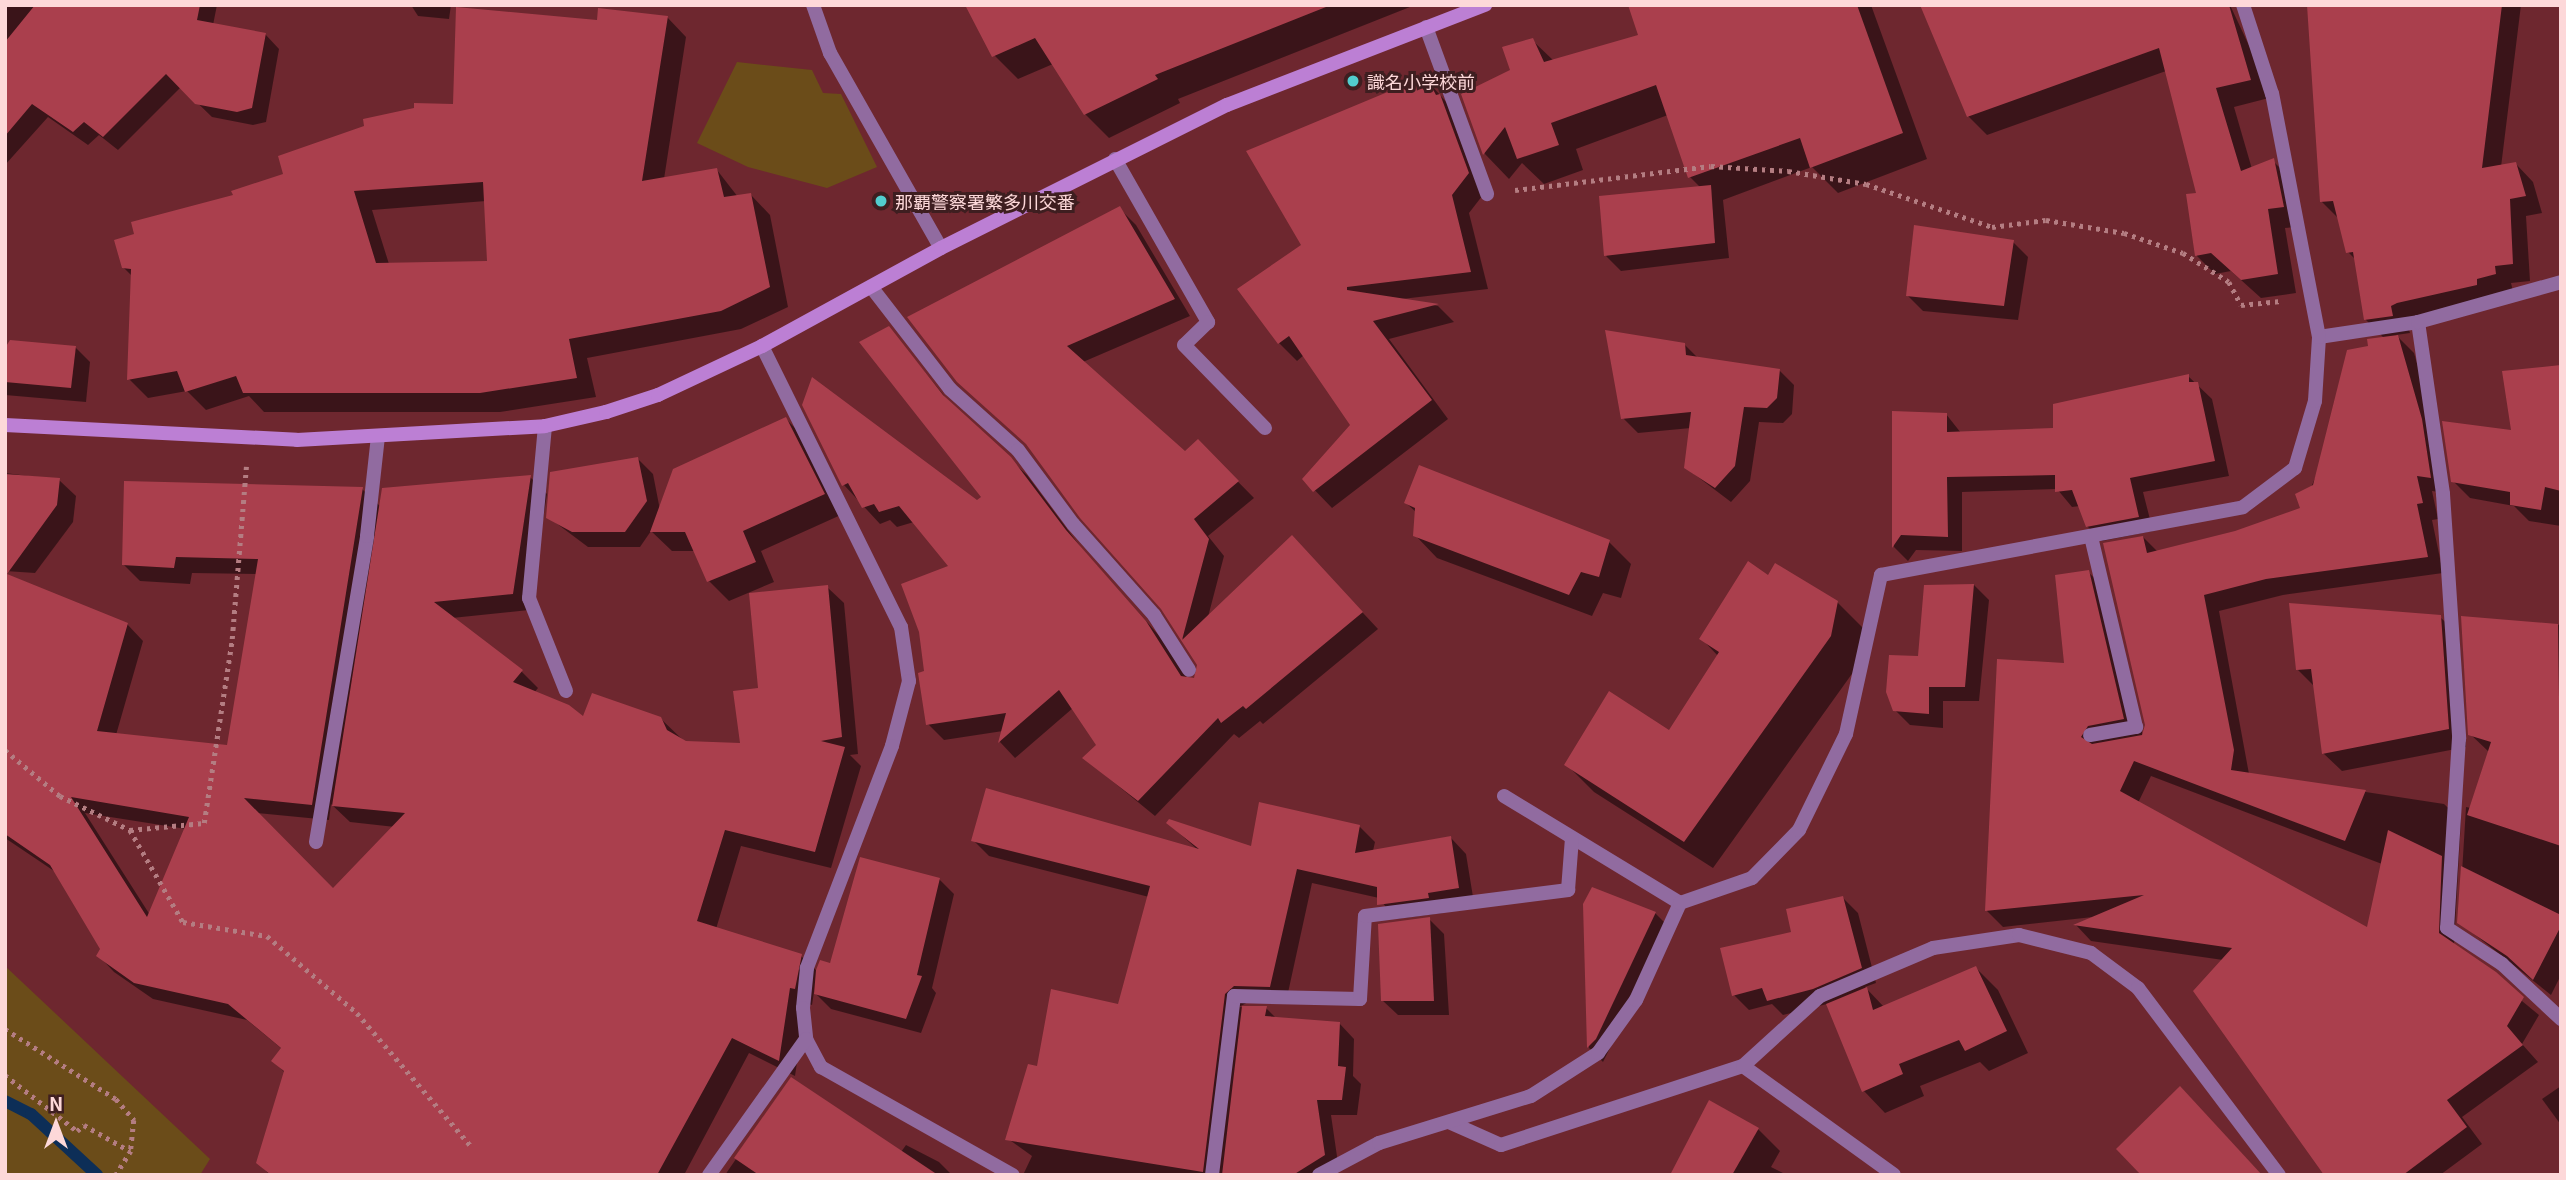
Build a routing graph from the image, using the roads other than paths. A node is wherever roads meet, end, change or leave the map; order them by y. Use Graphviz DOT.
graph roads {
  1 [pos="813,5"];
  2 [pos="1485,5"];
  3 [pos="2244,5"];
  4 [pos="1426,27"];
  5 [pos="1115,159"];
  6 [pos="1486,194"];
  7 [pos="941,248"];
  8 [pos="2561,282"];
  9 [pos="872,288"];
  10 [pos="2418,321"];
  11 [pos="2319,337"];
  12 [pos="762,346"];
  13 [pos="5,425"];
  14 [pos="545,426"];
  15 [pos="1265,428"];
  16 [pos="378,437"];
  17 [pos="2091,536"];
  18 [pos="1189,670"];
  19 [pos="566,691"];
  20 [pos="2090,735"];
  21 [pos="1504,796"];
  22 [pos="1572,838"];
  23 [pos="316,842"];
  24 [pos="1681,903"];
  25 [pos="2561,1019"];
  26 [pos="806,1039"];
  27 [pos="1743,1066"];
  28 [pos="1449,1122"];
  29 [pos="709,1175"];
  30 [pos="1013,1175"];
  31 [pos="1212,1175"];
  32 [pos="1319,1175"];
  33 [pos="1894,1175"];
  34 [pos="2278,1175"];
  1 -- 7 [label="street"];
  2 -- 4 [label="street"];
  3 -- 11 [label="street"];
  4 -- 5 [label="street"];
  4 -- 6 [label="street"];
  5 -- 7 [label="street"];
  5 -- 15 [label="street"];
  7 -- 9 [label="street"];
  8 -- 10 [label="street"];
  9 -- 12 [label="street"];
  9 -- 18 [label="street"];
  10 -- 11 [label="street"];
  10 -- 25 [label="street"];
  11 -- 17 [label="street"];
  12 -- 14 [label="street"];
  12 -- 26 [label="street"];
  13 -- 16 [label="street"];
  14 -- 16 [label="street"];
  14 -- 19 [label="street"];
  16 -- 23 [label="street"];
  17 -- 20 [label="street"];
  17 -- 24 [label="street"];
  21 -- 22 [label="street"];
  22 -- 24 [label="street"];
  22 -- 31 [label="street"];
  24 -- 28 [label="street"];
  26 -- 29 [label="street"];
  26 -- 30 [label="street"];
  27 -- 28 [label="street"];
  27 -- 33 [label="street"];
  27 -- 34 [label="street"];
  28 -- 32 [label="street"];
}
